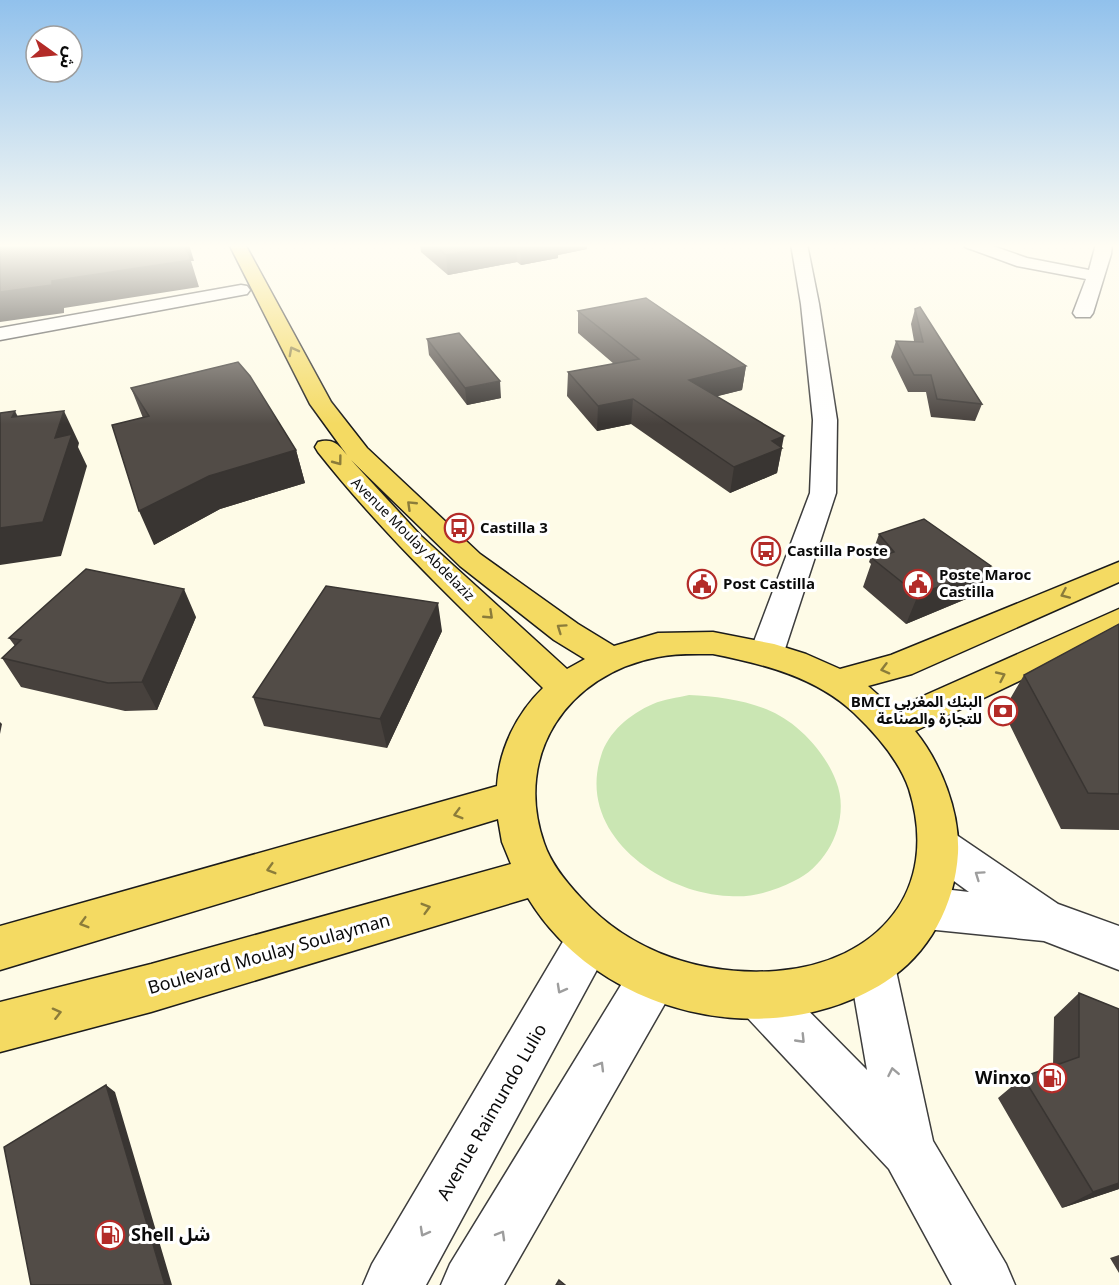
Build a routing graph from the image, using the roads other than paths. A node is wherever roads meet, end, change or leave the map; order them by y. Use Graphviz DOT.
graph roads {
  1 [pos="204,304"];
  2 [pos="254,304"];
  3 [pos="256,304"];
  4 [pos="810,304"];
  5 [pos="1088,304"];
  6 [pos="1083,313"];
  7 [pos="0,334"];
  8 [pos="1119,571"];
  9 [pos="1119,620"];
  10 [pos="767,652"];
  11 [pos="611,659"];
  12 [pos="837,682"];
  13 [pos="564,687"];
  14 [pos="891,726"];
  15 [pos="514,798"];
  16 [pos="940,847"];
  17 [pos="537,876"];
  18 [pos="926,908"];
  19 [pos="1044,920"];
  20 [pos="590,938"];
  21 [pos="0,948"];
  22 [pos="1119,948"];
  23 [pos="872,966"];
  24 [pos="654,976"];
  25 [pos="761,997"];
  26 [pos="0,1027"];
  27 [pos="908,1150"];
  28 [pos="393,1285"];
  29 [pos="471,1285"];
  30 [pos="985,1285"];
  1 -- 7 [label="street"];
  2 -- 13 [label="main road, Avenue Moulay Abdelaziz, one-way"];
  11 -- 3 [label="main road, Avenue Moulay Abdelaziz, one-way"];
  4 -- 10 [label="street"];
  5 -- 6 [label="street"];
  8 -- 12 [label="main road, one-way"];
  14 -- 9 [label="main road, one-way"];
  10 -- 11 [label="main road"];
  10 -- 12 [label="main road"];
  11 -- 13 [label="main road"];
  12 -- 14 [label="main road"];
  13 -- 15 [label="main road"];
  14 -- 16 [label="main road"];
  15 -- 17 [label="main road"];
  15 -- 21 [label="main road, one-way"];
  16 -- 18 [label="main road"];
  19 -- 16 [label="street, one-way"];
  17 -- 20 [label="main road"];
  26 -- 17 [label="main road, Boulevard Moulay Soulayman, one-way"];
  18 -- 19 [label="street"];
  18 -- 23 [label="main road"];
  19 -- 22 [label="street"];
  20 -- 24 [label="main road"];
  20 -- 28 [label="street, Avenue Raimundo Lulio, one-way"];
  23 -- 25 [label="main road"];
  27 -- 23 [label="street, one-way"];
  24 -- 25 [label="main road"];
  29 -- 24 [label="street, one-way"];
  25 -- 27 [label="street, one-way"];
  27 -- 30 [label="street"];
}
